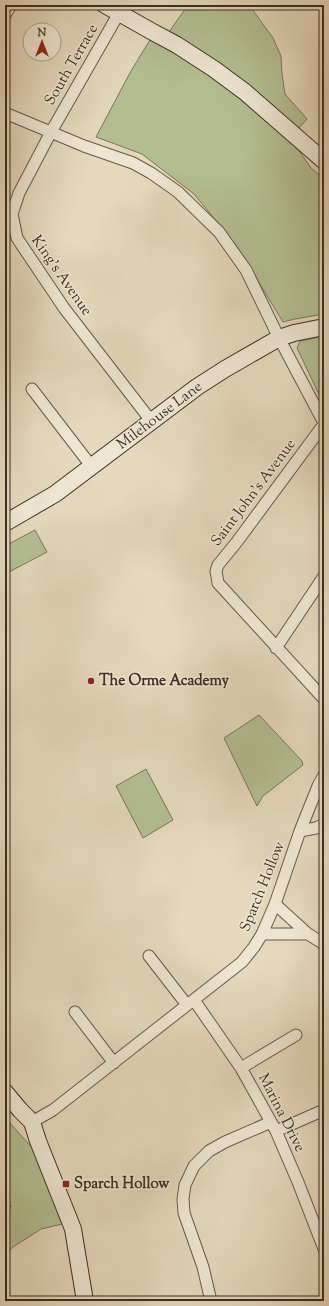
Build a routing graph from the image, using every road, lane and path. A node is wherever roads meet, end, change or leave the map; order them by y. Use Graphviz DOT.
graph roads {
  1 [pos="11,5"];
  2 [pos="105,5"];
  3 [pos="119,13"];
  4 [pos="5,15"];
  5 [pos="5,113"];
  6 [pos="51,132"];
  7 [pos="324,161"];
  8 [pos="8,214"];
  9 [pos="324,327"];
  10 [pos="279,338"];
  11 [pos="32,389"];
  12 [pos="152,422"];
  13 [pos="324,423"];
  14 [pos="92,467"];
  15 [pos="5,523"];
  16 [pos="324,576"];
  17 [pos="276,648"];
  18 [pos="324,699"];
  19 [pos="324,775"];
  20 [pos="324,824"];
  21 [pos="300,831"];
  22 [pos="275,904"];
  23 [pos="262,934"];
  24 [pos="308,934"];
  25 [pos="324,944"];
  26 [pos="149,956"];
  27 [pos="190,1002"];
  28 [pos="75,1012"];
  29 [pos="296,1035"];
  30 [pos="114,1063"];
  31 [pos="241,1068"];
  32 [pos="5,1092"];
  33 [pos="324,1110"];
  34 [pos="32,1122"];
  35 [pos="274,1126"];
  36 [pos="324,1248"];
  37 [pos="85,1301"];
  38 [pos="211,1301"];
  1 -- 4 [label="street"];
  2 -- 3 [label="main road"];
  3 -- 6 [label="street, South Terrace"];
  3 -- 7 [label="main road"];
  5 -- 6 [label="street"];
  6 -- 8 [label="street, King's Avenue"];
  6 -- 10 [label="street"];
  8 -- 12 [label="street, King's Avenue"];
  9 -- 10 [label="main road, Milehouse Lane"];
  10 -- 12 [label="main road, Milehouse Lane"];
  10 -- 13 [label="street"];
  11 -- 14 [label="street"];
  12 -- 14 [label="main road, Milehouse Lane"];
  13 -- 17 [label="street, Saint John's Avenue"];
  14 -- 15 [label="main road, Milehouse Lane"];
  16 -- 17 [label="street"];
  17 -- 18 [label="street"];
  19 -- 21 [label="street, Sparch Hollow"];
  20 -- 21 [label="street"];
  21 -- 22 [label="street, Sparch Hollow"];
  22 -- 23 [label="street, Sparch Hollow"];
  22 -- 24 [label="street"];
  23 -- 24 [label="street"];
  23 -- 27 [label="street, Sparch Hollow"];
  24 -- 25 [label="street"];
  26 -- 27 [label="street, Marina Drive"];
  27 -- 30 [label="street, Sparch Hollow"];
  27 -- 31 [label="street, Marina Drive"];
  28 -- 30 [label="street"];
  29 -- 31 [label="street"];
  30 -- 34 [label="street, Sparch Hollow"];
  31 -- 35 [label="street, Marina Drive"];
  32 -- 34 [label="main road"];
  33 -- 35 [label="street"];
  34 -- 37 [label="main road"];
  35 -- 36 [label="street, Marina Drive"];
  35 -- 38 [label="street"];
}
